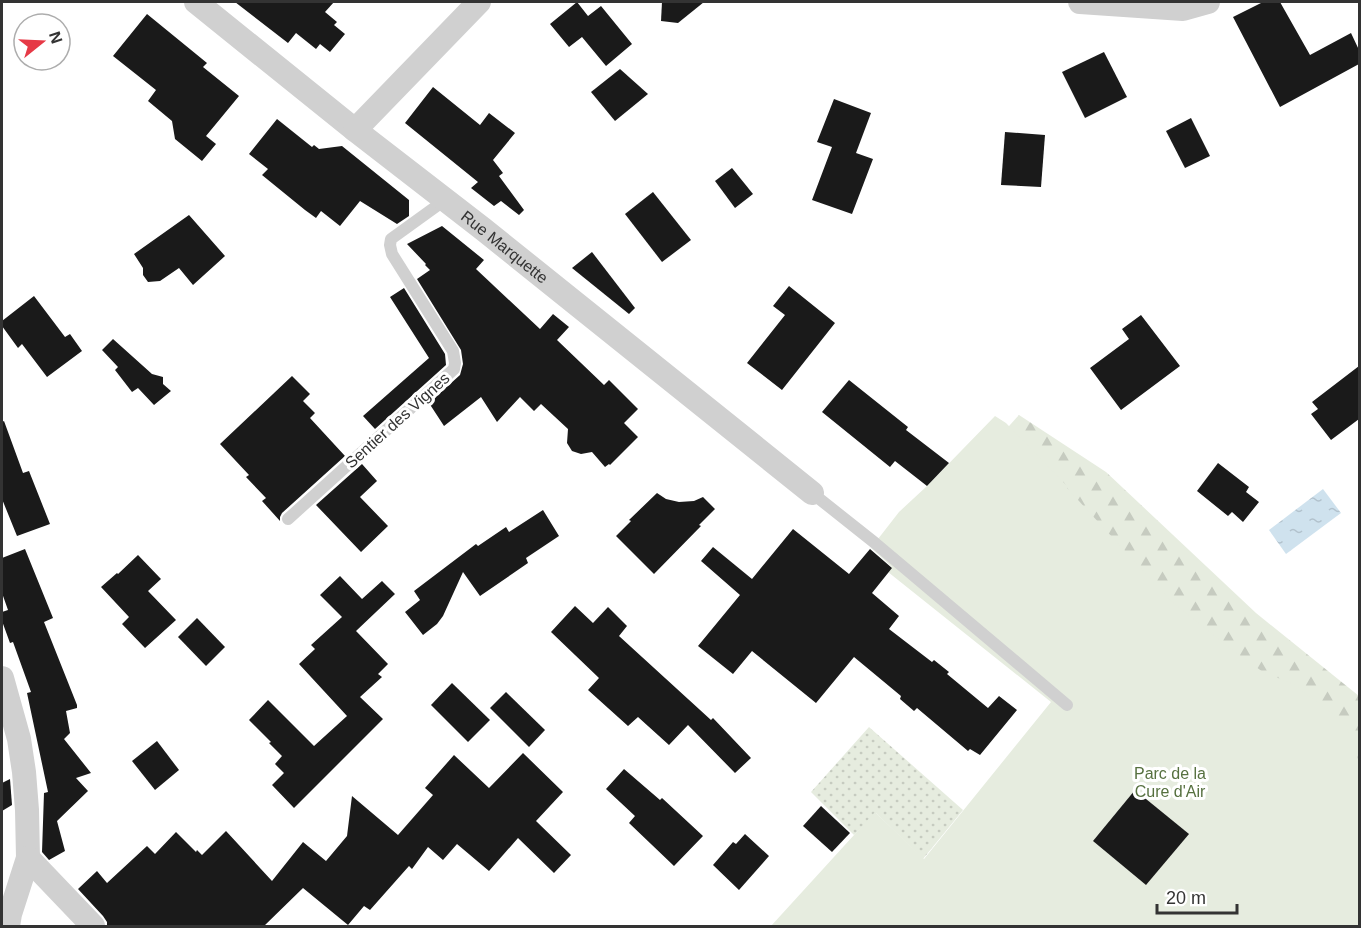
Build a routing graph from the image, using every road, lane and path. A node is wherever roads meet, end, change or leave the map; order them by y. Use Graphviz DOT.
graph roads {
  1 [pos="196,2"];
  2 [pos="479,2"];
  3 [pos="1080,2"];
  4 [pos="1208,2"];
  5 [pos="355,130"];
  6 [pos="445,200"];
  7 [pos="812,493"];
  8 [pos="288,519"];
  9 [pos="2,678"];
  10 [pos="1067,705"];
  11 [pos="28,858"];
  12 [pos="8,927"];
  13 [pos="93,927"];
  1 -- 5 [label="street, Rue Marquette"];
  2 -- 5 [label="street"];
  3 -- 4 [label="street"];
  5 -- 6 [label="street, Rue Marquette"];
  6 -- 7 [label="street, Rue Marquette"];
  6 -- 8 [label="lane, Sentier des Vignes"];
  7 -- 10 [label="lane"];
  9 -- 11 [label="street"];
  11 -- 12 [label="street"];
  11 -- 13 [label="street"];
}
